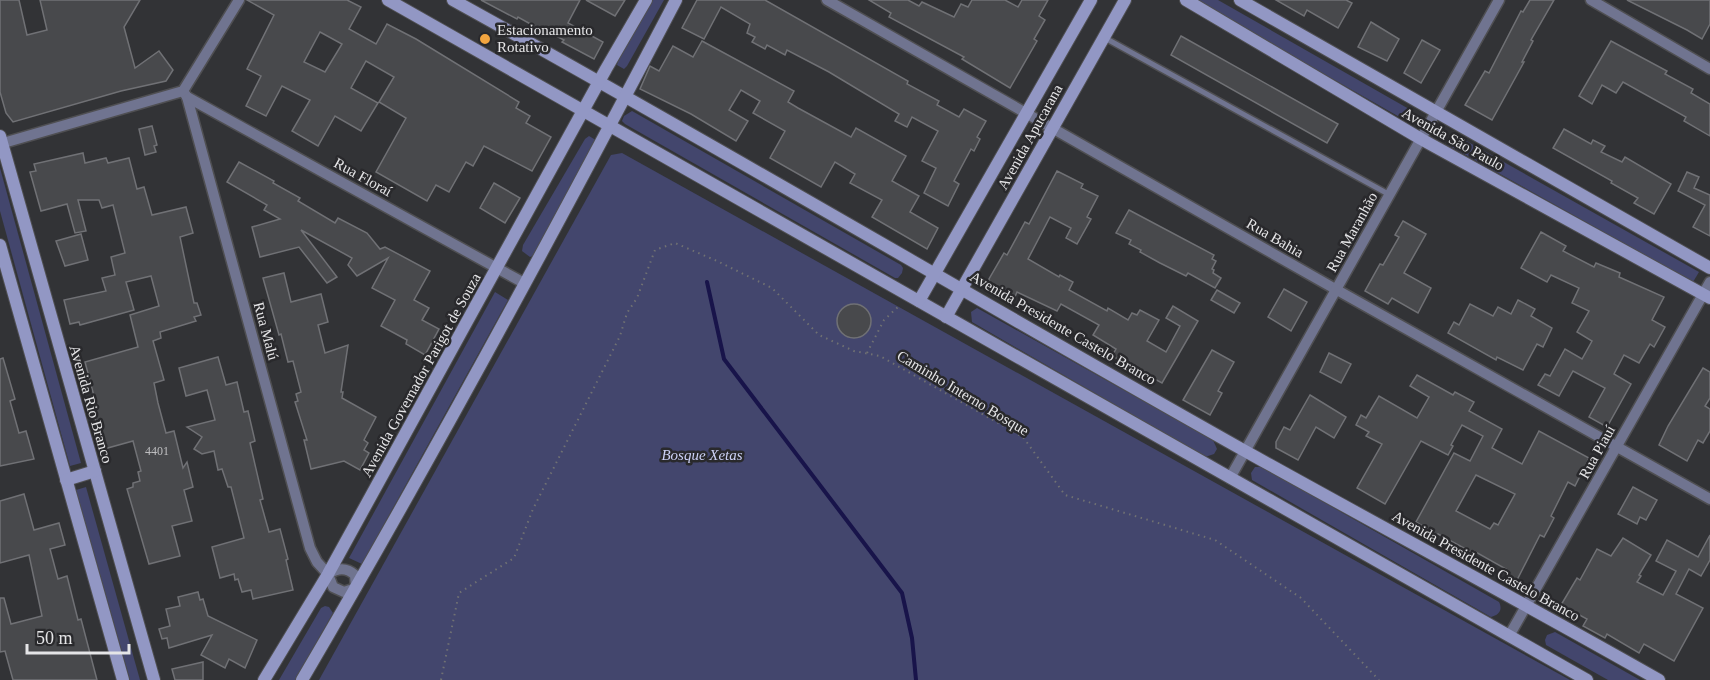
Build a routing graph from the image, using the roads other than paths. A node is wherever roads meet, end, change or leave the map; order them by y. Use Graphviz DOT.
graph roads {
  1 [pos="239,0"];
  2 [pos="388,0"];
  3 [pos="453,0"];
  4 [pos="646,0"];
  5 [pos="676,0"];
  6 [pos="827,0"];
  7 [pos="1091,0"];
  8 [pos="1125,0"];
  9 [pos="1186,0"];
  10 [pos="1240,0"];
  11 [pos="1499,0"];
  12 [pos="1591,0"];
  13 [pos="1599,4"];
  14 [pos="1104,37"];
  15 [pos="1710,69"];
  16 [pos="600,81"];
  17 [pos="185,94"];
  18 [pos="626,96"];
  19 [pos="584,111"];
  20 [pos="1436,112"];
  21 [pos="1027,114"];
  22 [pos="610,127"];
  23 [pos="1053,127"];
  24 [pos="1421,139"];
  25 [pos="1,141"];
  26 [pos="1390,195"];
  27 [pos="0,245"];
  28 [pos="498,268"];
  29 [pos="1710,268"];
  30 [pos="937,273"];
  31 [pos="1710,282"];
  32 [pos="524,283"];
  33 [pos="963,288"];
  34 [pos="1337,290"];
  35 [pos="1706,296"];
  36 [pos="914,298"];
  37 [pos="946,317"];
  38 [pos="1617,446"];
  39 [pos="1246,451"];
  40 [pos="95,471"];
  41 [pos="1230,478"];
  42 [pos="66,480"];
  43 [pos="1710,499"];
  44 [pos="328,574"];
  45 [pos="356,588"];
  46 [pos="1528,605"];
  47 [pos="1509,636"];
  48 [pos="123,680"];
  49 [pos="154,680"];
  50 [pos="264,680"];
  51 [pos="302,680"];
  52 [pos="1587,680"];
  53 [pos="1659,680"];
  1 -- 17 [label="street"];
  2 -- 19 [label="street"];
  3 -- 16 [label="street, Avenida Presidente Castelo Branco"];
  4 -- 16 [label="street, Avenida Governador Parigot de Souza"];
  5 -- 18 [label="street"];
  6 -- 21 [label="street, Rua Bahia"];
  7 -- 21 [label="street, Avenida Apucarana"];
  8 -- 14 [label="street, Avenida Apucarana"];
  9 -- 24 [label="street, Avenida São Paulo"];
  10 -- 20 [label="street, Avenida São Paulo"];
  11 -- 20 [label="street, Rua Maranhão"];
  12 -- 13 [label="street"];
  13 -- 15 [label="street"];
  14 -- 23 [label="street, Avenida Apucarana"];
  14 -- 26 [label="lane"];
  16 -- 18 [label="street, Avenida Presidente Castelo Branco"];
  16 -- 19 [label="street, Avenida Governador Parigot de Souza"];
  17 -- 25 [label="street"];
  17 -- 28 [label="street, Rua Floraí"];
  17 -- 44 [label="street, Rua Malú"];
  18 -- 22 [label="street"];
  18 -- 30 [label="street, Avenida Presidente Castelo Branco"];
  19 -- 22 [label="street"];
  19 -- 28 [label="street, Avenida Governador Parigot de Souza"];
  20 -- 24 [label="street, Rua Maranhão"];
  20 -- 29 [label="street, Avenida São Paulo"];
  21 -- 23 [label="street, Rua Bahia"];
  21 -- 30 [label="street, Avenida Apucarana"];
  22 -- 32 [label="street"];
  22 -- 36 [label="street"];
  23 -- 33 [label="street, Avenida Apucarana"];
  23 -- 34 [label="street, Rua Bahia"];
  24 -- 26 [label="street, Rua Maranhão"];
  24 -- 35 [label="street, Avenida São Paulo"];
  25 -- 40 [label="street, Avenida Rio Branco"];
  26 -- 34 [label="street, Rua Maranhão"];
  27 -- 42 [label="street"];
  28 -- 32 [label="street, Rua Floraí"];
  28 -- 44 [label="street, Avenida Governador Parigot de Souza"];
  30 -- 33 [label="street, Avenida Presidente Castelo Branco"];
  30 -- 36 [label="street, Avenida Apucarana"];
  31 -- 35 [label="street, Rua Piauí"];
  32 -- 45 [label="street"];
  33 -- 37 [label="street, Avenida Apucarana"];
  33 -- 39 [label="street, Avenida Presidente Castelo Branco"];
  34 -- 38 [label="street, Rua Bahia"];
  34 -- 39 [label="street, Rua Maranhão"];
  35 -- 38 [label="street, Rua Piauí"];
  36 -- 37 [label="street"];
  37 -- 41 [label="street"];
  38 -- 43 [label="street, Rua Bahia"];
  38 -- 46 [label="street, Rua Piauí"];
  39 -- 41 [label="street, Rua Maranhão"];
  39 -- 46 [label="street, Avenida Presidente Castelo Branco"];
  40 -- 42 [label="street"];
  40 -- 49 [label="street, Avenida Rio Branco"];
  41 -- 47 [label="street"];
  42 -- 48 [label="street"];
  44 -- 45 [label="street"];
  44 -- 45 [label="street"];
  44 -- 50 [label="street, Avenida Governador Parigot de Souza"];
  45 -- 51 [label="street"];
  46 -- 47 [label="street, Rua Piauí"];
  46 -- 53 [label="street, Avenida Presidente Castelo Branco"];
  47 -- 52 [label="street"];
}
